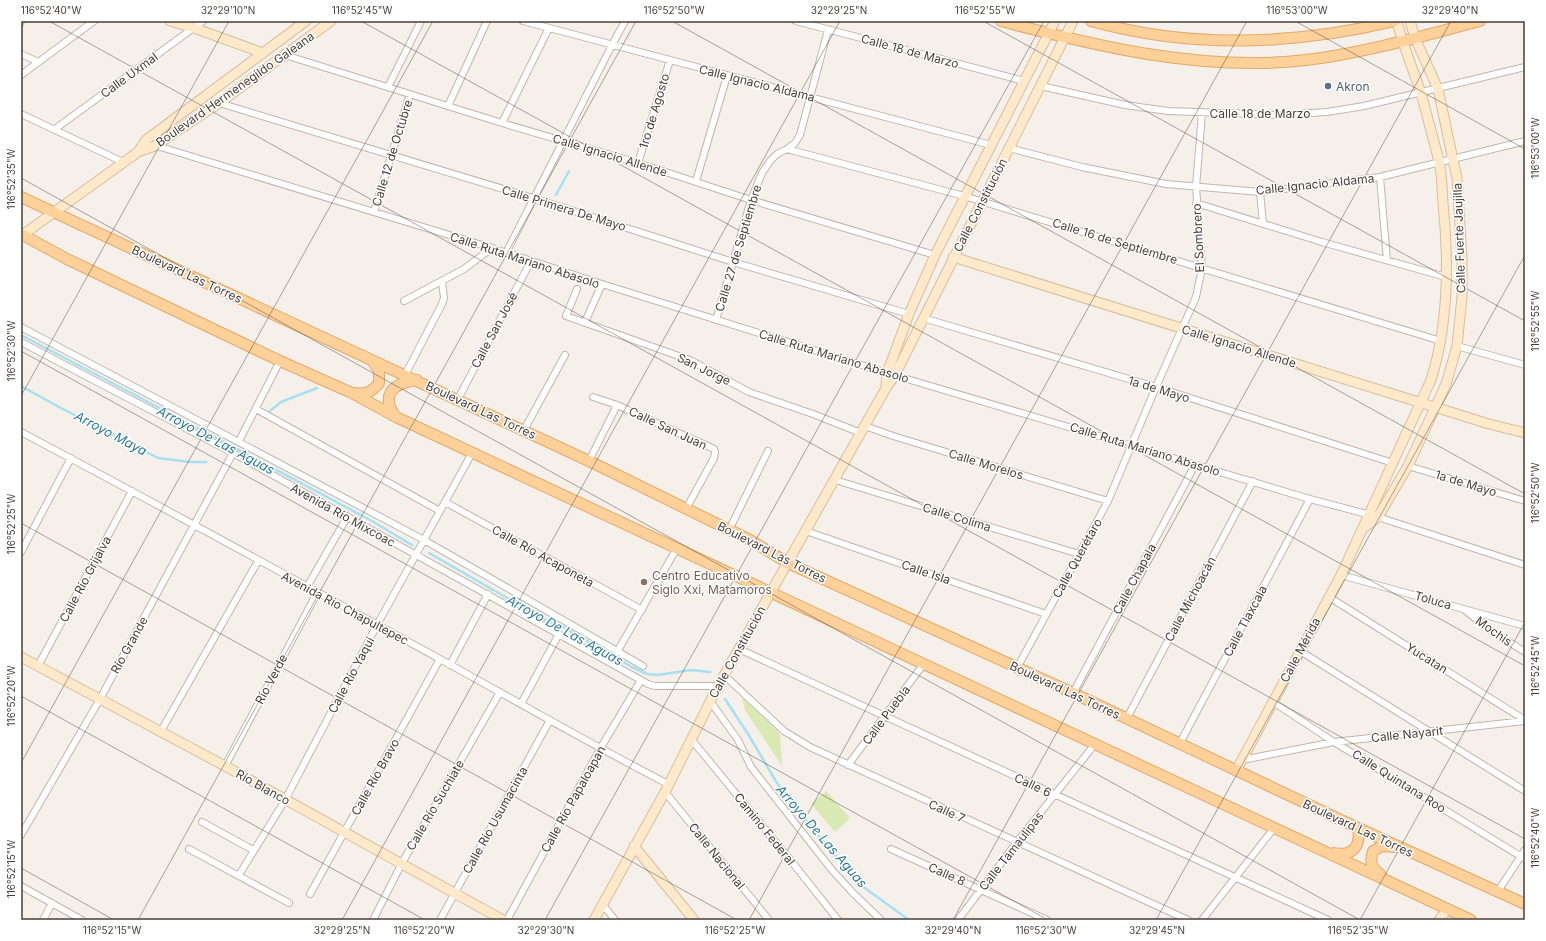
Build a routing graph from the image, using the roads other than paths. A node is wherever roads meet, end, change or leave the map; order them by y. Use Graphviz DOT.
graph roads {
  1 [pos="94,21"];
  2 [pos="170,21"];
  3 [pos="203,21"];
  4 [pos="306,21"];
  5 [pos="331,21"];
  6 [pos="421,21"];
  7 [pos="487,21"];
  8 [pos="523,21"];
  9 [pos="625,21"];
  10 [pos="796,21"];
  11 [pos="1001,21"];
  12 [pos="1055,21"];
  13 [pos="1073,21"];
  14 [pos="1091,21"];
  15 [pos="1396,21"];
  16 [pos="1410,21"];
  17 [pos="1480,21"];
  18 [pos="194,28"];
  19 [pos="549,28"];
  20 [pos="828,30"];
  21 [pos="1048,34"];
  22 [pos="1065,37"];
  23 [pos="1415,38"];
  24 [pos="1402,41"];
  25 [pos="612,44"];
  26 [pos="263,53"];
  27 [pos="21,54"];
  28 [pos="285,55"];
  29 [pos="670,60"];
  30 [pos="38,62"];
  31 [pos="1525,67"];
  32 [pos="21,75"];
  33 [pos="727,76"];
  34 [pos="1024,81"];
  35 [pos="1041,86"];
  36 [pos="388,87"];
  37 [pos="1438,89"];
  38 [pos="1421,93"];
  39 [pos="410,94"];
  40 [pos="810,97"];
  41 [pos="218,102"];
  42 [pos="448,106"];
  43 [pos="1202,113"];
  44 [pos="21,114"];
  45 [pos="502,123"];
  46 [pos="55,129"];
  47 [pos="146,140"];
  48 [pos="562,141"];
  49 [pos="1525,141"];
  50 [pos="991,145"];
  51 [pos="155,146"];
  52 [pos="1008,148"];
  53 [pos="787,149"];
  54 [pos="138,152"];
  55 [pos="392,155"];
  56 [pos="1454,160"];
  57 [pos="123,162"];
  58 [pos="638,163"];
  59 [pos="1439,163"];
  60 [pos="1380,177"];
  61 [pos="696,181"];
  62 [pos="1196,187"];
  63 [pos="1260,192"];
  64 [pos="964,196"];
  65 [pos="21,197"];
  66 [pos="533,198"];
  67 [pos="751,200"];
  68 [pos="982,201"];
  69 [pos="1196,203"];
  70 [pos="54,212"];
  71 [pos="374,212"];
  72 [pos="1263,224"];
  73 [pos="22,235"];
  74 [pos="492,248"];
  75 [pos="506,253"];
  76 [pos="935,255"];
  77 [pos="954,257"];
  78 [pos="1387,260"];
  79 [pos="531,261"];
  80 [pos="733,262"];
  81 [pos="1202,268"];
  82 [pos="1446,277"];
  83 [pos="442,282"];
  84 [pos="602,284"];
  85 [pos="577,290"];
  86 [pos="404,301"];
  87 [pos="909,314"];
  88 [pos="923,318"];
  89 [pos="716,320"];
  90 [pos="585,322"];
  91 [pos="21,327"];
  92 [pos="1183,329"];
  93 [pos="1441,341"];
  94 [pos="21,342"];
  95 [pos="1457,346"];
  96 [pos="565,355"];
  97 [pos="372,359"];
  98 [pos="280,361"];
  99 [pos="1525,365"];
  100 [pos="891,374"];
  101 [pos="405,375"];
  102 [pos="417,380"];
  103 [pos="1156,387"];
  104 [pos="352,393"];
  105 [pos="593,397"];
  106 [pos="458,399"];
  107 [pos="1421,401"];
  108 [pos="617,405"];
  109 [pos="1436,406"];
  110 [pos="256,409"];
  111 [pos="396,417"];
  112 [pos="863,429"];
  113 [pos="524,430"];
  114 [pos="21,432"];
  115 [pos="1525,433"];
  116 [pos="239,441"];
  117 [pos="1132,445"];
  118 [pos="768,451"];
  119 [pos="233,453"];
  120 [pos="472,453"];
  121 [pos="71,458"];
  122 [pos="589,461"];
  123 [pos="1393,463"];
  124 [pos="1195,465"];
  125 [pos="1408,466"];
  126 [pos="835,480"];
  127 [pos="1253,481"];
  128 [pos="132,491"];
  129 [pos="1310,499"];
  130 [pos="1108,500"];
  131 [pos="1525,501"];
  132 [pos="445,502"];
  133 [pos="686,509"];
  134 [pos="440,511"];
  135 [pos="1368,514"];
  136 [pos="347,517"];
  137 [pos="1378,517"];
  138 [pos="195,524"];
  139 [pos="1363,529"];
  140 [pos="729,530"];
  141 [pos="806,531"];
  142 [pos="424,540"];
  143 [pos="677,548"];
  144 [pos="21,552"];
  145 [pos="1079,554"];
  146 [pos="416,555"];
  147 [pos="258,561"];
  148 [pos="788,563"];
  149 [pos="1525,565"];
  150 [pos="1341,575"];
  151 [pos="307,587"];
  152 [pos="317,592"];
  153 [pos="771,592"];
  154 [pos="488,594"];
  155 [pos="1329,597"];
  156 [pos="1463,609"];
  157 [pos="642,610"];
  158 [pos="1046,614"];
  159 [pos="377,625"];
  160 [pos="1525,626"];
  161 [pos="560,634"];
  162 [pos="739,649"];
  163 [pos="1300,651"];
  164 [pos="617,652"];
  165 [pos="1525,652"];
  166 [pos="21,657"];
  167 [pos="440,659"];
  168 [pos="450,665"];
  169 [pos="923,665"];
  170 [pos="38,666"];
  171 [pos="643,666"];
  172 [pos="1017,668"];
  173 [pos="724,675"];
  174 [pos="641,680"];
  175 [pos="718,686"];
  176 [pos="500,692"];
  177 [pos="1073,693"];
  178 [pos="100,699"];
  179 [pos="710,701"];
  180 [pos="1273,702"];
  181 [pos="521,704"];
  182 [pos="885,717"];
  183 [pos="1127,718"];
  184 [pos="550,720"];
  185 [pos="1525,720"];
  186 [pos="161,732"];
  187 [pos="1429,732"];
  188 [pos="691,739"];
  189 [pos="1334,742"];
  190 [pos="1180,743"];
  191 [pos="1095,744"];
  192 [pos="600,749"];
  193 [pos="1242,760"];
  194 [pos="848,765"];
  195 [pos="225,766"];
  196 [pos="1236,771"];
  197 [pos="666,788"];
  198 [pos="1525,791"];
  199 [pos="1055,795"];
  200 [pos="285,800"];
  201 [pos="202,822"];
  202 [pos="1274,828"];
  203 [pos="1358,828"];
  204 [pos="345,833"];
  205 [pos="21,835"];
  206 [pos="1017,842"];
  207 [pos="634,846"];
  208 [pos="1403,848"];
  209 [pos="189,849"];
  210 [pos="891,849"];
  211 [pos="253,850"];
  212 [pos="1322,850"];
  213 [pos="1525,850"];
  214 [pos="1523,858"];
  215 [pos="402,864"];
  216 [pos="239,875"];
  217 [pos="1235,877"];
  218 [pos="1386,880"];
  219 [pos="22,889"];
  220 [pos="981,889"];
  221 [pos="1498,891"];
  222 [pos="456,893"];
  223 [pos="310,894"];
  224 [pos="289,903"];
  225 [pos="52,904"];
  226 [pos="1525,904"];
  227 [pos="603,905"];
  228 [pos="1448,909"];
  229 [pos="43,920"];
  230 [pos="81,920"];
  231 [pos="373,920"];
  232 [pos="440,920"];
  233 [pos="503,920"];
  234 [pos="507,920"];
  235 [pos="594,920"];
  236 [pos="615,920"];
  237 [pos="694,920"];
  238 [pos="769,920"];
  239 [pos="838,920"];
  240 [pos="881,920"];
  241 [pos="958,920"];
  242 [pos="1047,920"];
  243 [pos="1188,920"];
  244 [pos="1202,920"];
  245 [pos="1328,920"];
  246 [pos="1439,920"];
  247 [pos="1471,920"];
  1 -- 30 [label="street"];
  2 -- 18 [label="main road"];
  3 -- 18 [label="street, Calle Uxmal"];
  4 -- 26 [label="main road, Boulevard Hermenegildo Galeana"];
  5 -- 28 [label="main road, Boulevard Hermenegildo Galeana"];
  6 -- 36 [label="street"];
  7 -- 42 [label="street"];
  8 -- 19 [label="street, Calle Ignacio Aldama"];
  9 -- 25 [label="street"];
  10 -- 20 [label="street, Calle 18 de Marzo"];
  11 -- 21 [label="main road"];
  12 -- 21 [label="main road, Calle Constitución"];
  13 -- 22 [label="main road, Calle Constitución"];
  14 -- 15 [label="main road"];
  15 -- 24 [label="main road, Calle Fuerte Jaujilla"];
  16 -- 23 [label="main road, Calle Fuerte Jaujilla"];
  17 -- 23 [label="main road"];
  18 -- 26 [label="main road"];
  18 -- 46 [label="street, Calle Uxmal"];
  19 -- 25 [label="street, Calle Ignacio Aldama"];
  19 -- 45 [label="street"];
  20 -- 34 [label="street, Calle 18 de Marzo"];
  20 -- 40 [label="street, Calle 27 de Septiembre"];
  21 -- 22 [label="main road"];
  21 -- 34 [label="main road, Calle Constitución"];
  22 -- 24 [label="main road"];
  22 -- 35 [label="main road, Calle Constitución"];
  23 -- 24 [label="main road"];
  23 -- 37 [label="main road, Calle Fuerte Jaujilla"];
  24 -- 38 [label="main road, Calle Fuerte Jaujilla"];
  25 -- 29 [label="street, Calle Ignacio Aldama"];
  25 -- 48 [label="street"];
  26 -- 47 [label="main road, Boulevard Hermenegildo Galeana"];
  27 -- 30 [label="street"];
  28 -- 36 [label="street, Calle Ignacio Allende"];
  28 -- 41 [label="main road, Boulevard Hermenegildo Galeana"];
  29 -- 33 [label="street, Calle Ignacio Aldama"];
  29 -- 58 [label="street, 1ro de Agosto"];
  30 -- 32 [label="street"];
  31 -- 37 [label="street, Calle 18 de Marzo"];
  33 -- 40 [label="street, Calle Ignacio Aldama"];
  33 -- 61 [label="street"];
  34 -- 50 [label="main road, Calle Constitución"];
  35 -- 43 [label="street, Calle 18 de Marzo"];
  35 -- 52 [label="main road, Calle Constitución"];
  36 -- 39 [label="street, Calle Ignacio Allende"];
  37 -- 38 [label="street, Calle 18 de Marzo"];
  37 -- 56 [label="main road, Calle Fuerte Jaujilla"];
  38 -- 43 [label="street, Calle 18 de Marzo"];
  38 -- 59 [label="main road, Calle Fuerte Jaujilla"];
  39 -- 42 [label="street, Calle Ignacio Allende"];
  39 -- 55 [label="street, Calle 12 de Octubre"];
  40 -- 50 [label="street, Calle Ignacio Aldama"];
  40 -- 53 [label="street, Calle 27 de Septiembre"];
  41 -- 51 [label="main road, Boulevard Hermenegildo Galeana"];
  41 -- 55 [label="street, Calle Primera De Mayo"];
  42 -- 45 [label="street, Calle Ignacio Allende"];
  43 -- 62 [label="street, El Sombrero"];
  44 -- 46 [label="street"];
  45 -- 48 [label="street, Calle Ignacio Allende"];
  46 -- 57 [label="street"];
  47 -- 51 [label="street, Calle Ruta Mariano Abasolo"];
  47 -- 54 [label="main road, Boulevard Hermenegildo Galeana"];
  48 -- 58 [label="street, Calle Ignacio Allende"];
  48 -- 66 [label="street"];
  49 -- 56 [label="street, Calle Ignacio Aldama"];
  50 -- 64 [label="main road, Calle Constitución"];
  51 -- 54 [label="main road, Boulevard Hermenegildo Galeana"];
  51 -- 71 [label="street, Calle Ruta Mariano Abasolo"];
  52 -- 62 [label="street, Calle Ignacio Aldama"];
  52 -- 68 [label="main road, Calle Constitución"];
  53 -- 64 [label="street, Calle 16 de Septiembre"];
  53 -- 67 [label="street, Calle 27 de Septiembre"];
  54 -- 57 [label="main road, Boulevard Hermenegildo Galeana"];
  55 -- 66 [label="street, Calle Primera De Mayo"];
  55 -- 71 [label="street, Calle 12 de Octubre"];
  56 -- 59 [label="street, Calle Ignacio Aldama"];
  56 -- 95 [label="main road, Calle Fuerte Jaujilla"];
  57 -- 70 [label="main road, Boulevard Hermenegildo Galeana"];
  58 -- 61 [label="street, Calle Ignacio Allende"];
  59 -- 60 [label="street, Calle Ignacio Aldama"];
  59 -- 82 [label="main road, Calle Fuerte Jaujilla"];
  60 -- 63 [label="street, Calle Ignacio Aldama"];
  60 -- 78 [label="street"];
  61 -- 67 [label="street, Calle Ignacio Allende"];
  62 -- 63 [label="street, Calle Ignacio Aldama"];
  62 -- 69 [label="street, El Sombrero"];
  63 -- 72 [label="street"];
  64 -- 68 [label="street, Calle 16 de Septiembre"];
  64 -- 76 [label="main road, Calle Constitución"];
  65 -- 70 [label="main road, Boulevard Las Torres"];
  66 -- 75 [label="street"];
  66 -- 80 [label="street, Calle Primera De Mayo"];
  67 -- 76 [label="street, Calle Ignacio Allende"];
  67 -- 80 [label="street, Calle 27 de Septiembre"];
  68 -- 77 [label="main road, Calle Constitución"];
  68 -- 81 [label="street, Calle 16 de Septiembre"];
  69 -- 72 [label="street"];
  69 -- 81 [label="street, El Sombrero"];
  70 -- 73 [label="main road, Boulevard Hermenegildo Galeana"];
  70 -- 97 [label="main road, Boulevard Las Torres"];
  71 -- 74 [label="street, Calle Ruta Mariano Abasolo"];
  72 -- 78 [label="street"];
  73 -- 98 [label="main road"];
  74 -- 75 [label="street, Calle Ruta Mariano Abasolo"];
  74 -- 83 [label="street"];
  75 -- 79 [label="street, Calle Ruta Mariano Abasolo"];
  76 -- 87 [label="main road, Calle Constitución"];
  77 -- 88 [label="main road, Calle Constitución"];
  77 -- 92 [label="main road, Calle Ignacio Allende"];
  78 -- 82 [label="street"];
  79 -- 84 [label="street, Calle Ruta Mariano Abasolo"];
  79 -- 106 [label="street, Calle San José"];
  80 -- 87 [label="street, Calle Primera De Mayo"];
  80 -- 89 [label="street, Calle 27 de Septiembre"];
  81 -- 92 [label="street, El Sombrero"];
  81 -- 93 [label="street, Calle 16 de Septiembre"];
  82 -- 93 [label="main road, Calle Fuerte Jaujilla"];
  83 -- 86 [label="street"];
  83 -- 101 [label="street"];
  84 -- 89 [label="street, Calle Ruta Mariano Abasolo"];
  84 -- 90 [label="street"];
  85 -- 90 [label="street, San Jorge"];
  87 -- 100 [label="main road, Calle Constitución"];
  88 -- 100 [label="main road, Calle Constitución"];
  88 -- 103 [label="street, 1a de Mayo"];
  89 -- 100 [label="street, Calle Ruta Mariano Abasolo"];
  90 -- 112 [label="street, San Jorge"];
  91 -- 116 [label="street, Avenida Río Mixcoac"];
  92 -- 103 [label="street, El Sombrero"];
  92 -- 107 [label="main road, Calle Ignacio Allende"];
  93 -- 107 [label="main road, Calle Fuerte Jaujilla"];
  94 -- 119 [label="street, Avenida Río Mixcoac"];
  95 -- 99 [label="street"];
  95 -- 109 [label="main road, Calle Fuerte Jaujilla"];
  96 -- 113 [label="street"];
  97 -- 101 [label="main road, Boulevard Las Torres"];
  97 -- 104 [label="main road"];
  98 -- 104 [label="main road"];
  98 -- 110 [label="street"];
  100 -- 112 [label="main road, Calle Constitución"];
  100 -- 117 [label="street, Calle Ruta Mariano Abasolo"];
  101 -- 102 [label="main road, Boulevard Las Torres"];
  102 -- 106 [label="main road, Boulevard Las Torres"];
  102 -- 111 [label="main road"];
  103 -- 117 [label="street, El Sombrero"];
  103 -- 123 [label="street, 1a de Mayo"];
  104 -- 111 [label="main road"];
  105 -- 108 [label="street"];
  106 -- 113 [label="main road, Boulevard Las Torres"];
  107 -- 109 [label="main road, Calle Ignacio Allende"];
  107 -- 123 [label="main road, Calle Fuerte Jaujilla"];
  108 -- 122 [label="street, Calle San Juan"];
  108 -- 133 [label="street, Calle San Juan"];
  109 -- 115 [label="main road, Calle Ignacio Allende"];
  109 -- 125 [label="main road, Calle Fuerte Jaujilla"];
  110 -- 116 [label="street"];
  110 -- 134 [label="street"];
  111 -- 120 [label="main road"];
  112 -- 126 [label="main road, Calle Constitución"];
  112 -- 130 [label="street, Calle Morelos"];
  113 -- 122 [label="main road, Boulevard Las Torres"];
  114 -- 121 [label="street, Avenida Río Chapultepec"];
  116 -- 142 [label="street, Avenida Río Mixcoac"];
  117 -- 124 [label="street, Calle Ruta Mariano Abasolo"];
  117 -- 130 [label="street, Calle Querétaro"];
  118 -- 140 [label="street"];
  119 -- 136 [label="street, Avenida Río Mixcoac"];
  119 -- 138 [label="street, Río Grande"];
  120 -- 132 [label="street, Calle Río Yaqui"];
  120 -- 143 [label="main road"];
  121 -- 128 [label="street, Avenida Río Chapultepec"];
  121 -- 144 [label="street"];
  122 -- 133 [label="main road, Boulevard Las Torres"];
  123 -- 135 [label="main road, Calle Fuerte Jaujilla"];
  124 -- 127 [label="street, Calle Ruta Mariano Abasolo"];
  124 -- 177 [label="street, Calle Chapala"];
  125 -- 131 [label="street, 1a de Mayo"];
  125 -- 137 [label="main road, Calle Fuerte Jaujilla"];
  126 -- 141 [label="main road, Calle Constitución"];
  126 -- 145 [label="street, Calle Colima"];
  127 -- 129 [label="street, Calle Ruta Mariano Abasolo"];
  127 -- 183 [label="street, Calle Michoacán"];
  128 -- 138 [label="street, Avenida Río Chapultepec"];
  128 -- 170 [label="street, Calle Río Grijalva"];
  129 -- 135 [label="street, Calle Ruta Mariano Abasolo"];
  129 -- 190 [label="street, Calle Tlaxcala"];
  130 -- 145 [label="street, Calle Querétaro"];
  132 -- 134 [label="street, Calle Río Yaqui"];
  132 -- 157 [label="street, Calle Río Acaponeta"];
  133 -- 140 [label="main road, Boulevard Las Torres"];
  134 -- 142 [label="street, Calle Río Yaqui"];
  135 -- 137 [label="street, Calle Ruta Mariano Abasolo"];
  135 -- 139 [label="main road, Calle Mérida"];
  136 -- 146 [label="street, Avenida Río Mixcoac"];
  136 -- 151 [label="street"];
  137 -- 139 [label="main road, Calle Mérida"];
  137 -- 149 [label="street, Calle Ruta Mariano Abasolo"];
  138 -- 147 [label="street, Avenida Río Chapultepec"];
  138 -- 178 [label="street, Río Grande"];
  139 -- 150 [label="main road, Calle Mérida"];
  140 -- 148 [label="main road, Boulevard Las Torres"];
  141 -- 148 [label="main road, Calle Constitución"];
  141 -- 158 [label="street, Calle Isla"];
  142 -- 146 [label="street, Calle Río Yaqui"];
  142 -- 164 [label="street, Avenida Río Mixcoac"];
  143 -- 153 [label="main road"];
  143 -- 157 [label="street"];
  145 -- 158 [label="street, Calle Querétaro"];
  146 -- 154 [label="street, Avenida Río Mixcoac"];
  146 -- 159 [label="street, Calle Río Yaqui"];
  147 -- 151 [label="street, Avenida Río Chapultepec"];
  147 -- 186 [label="street"];
  148 -- 153 [label="main road, Calle Constitución"];
  148 -- 172 [label="main road, Boulevard Las Torres"];
  150 -- 155 [label="main road, Calle Mérida"];
  150 -- 156 [label="street, Toluca"];
  151 -- 152 [label="street, Avenida Río Chapultepec"];
  152 -- 159 [label="street, Avenida Río Chapultepec"];
  152 -- 195 [label="street, Río Verde"];
  153 -- 162 [label="main road, Calle Constitución"];
  153 -- 169 [label="main road"];
  154 -- 161 [label="street, Avenida Río Mixcoac"];
  154 -- 168 [label="street"];
  155 -- 163 [label="main road, Calle Mérida"];
  155 -- 185 [label="street, Yucatan"];
  156 -- 160 [label="street, Toluca"];
  156 -- 165 [label="street, Mochis"];
  157 -- 164 [label="street"];
  158 -- 172 [label="street, Calle Querétaro"];
  159 -- 167 [label="street, Avenida Río Chapultepec"];
  159 -- 200 [label="street, Calle Río Yaqui"];
  161 -- 174 [label="street, Avenida Río Mixcoac"];
  161 -- 181 [label="street"];
  162 -- 173 [label="main road, Calle Constitución"];
  162 -- 182 [label="street, Calle 6"];
  163 -- 180 [label="main road, Calle Mérida"];
  163 -- 187 [label="street"];
  164 -- 171 [label="street, Avenida Río Mixcoac"];
  166 -- 170 [label="main road, Río Blanco"];
  167 -- 168 [label="street, Avenida Río Chapultepec"];
  167 -- 204 [label="street, Calle Río Bravo"];
  168 -- 176 [label="street, Avenida Río Chapultepec"];
  169 -- 182 [label="street, Calle Puebla"];
  169 -- 191 [label="main road"];
  170 -- 178 [label="main road, Río Blanco"];
  172 -- 177 [label="main road, Boulevard Las Torres"];
  173 -- 175 [label="main road, Calle Constitución"];
  173 -- 194 [label="street, Calle 7"];
  174 -- 175 [label="street, Avenida Río Mixcoac"];
  174 -- 192 [label="street, Calle Río Papaloapan"];
  175 -- 179 [label="main road, Calle Constitución"];
  176 -- 181 [label="street, Avenida Río Chapultepec"];
  176 -- 215 [label="street, Calle Río Suchiate"];
  177 -- 183 [label="main road, Boulevard Las Torres"];
  178 -- 186 [label="main road, Río Blanco"];
  178 -- 205 [label="street, Río Grande"];
  179 -- 188 [label="main road, Calle Constitución"];
  179 -- 240 [label="street"];
  180 -- 189 [label="street, Calle Quintana Roo"];
  180 -- 193 [label="main road, Calle Mérida"];
  181 -- 184 [label="street, Avenida Río Chapultepec"];
  182 -- 194 [label="street, Calle Puebla"];
  182 -- 199 [label="street, Calle 6"];
  183 -- 190 [label="main road, Boulevard Las Torres"];
  184 -- 192 [label="street, Avenida Río Chapultepec"];
  184 -- 222 [label="street, Calle Río Usumacinta"];
  185 -- 187 [label="street, Calle Nayarit"];
  186 -- 195 [label="main road, Río Blanco"];
  187 -- 189 [label="street, Calle Nayarit"];
  187 -- 198 [label="street"];
  188 -- 197 [label="main road, Calle Constitución"];
  188 -- 239 [label="street, Camino Federal"];
  189 -- 193 [label="street, Calle Nayarit"];
  189 -- 214 [label="street, Calle Quintana Roo"];
  190 -- 196 [label="main road, Boulevard Las Torres"];
  191 -- 199 [label="street, Calle Tamaulipas"];
  191 -- 202 [label="main road"];
  192 -- 197 [label="street, Avenida Río Chapultepec"];
  192 -- 234 [label="street, Calle Río Papaloapan"];
  193 -- 196 [label="main road, Calle Mérida"];
  194 -- 206 [label="street, Calle 7"];
  195 -- 200 [label="main road, Río Blanco"];
  196 -- 203 [label="main road, Boulevard Las Torres"];
  197 -- 207 [label="main road, Calle Constitución"];
  197 -- 238 [label="street, Calle Nacional"];
  199 -- 206 [label="street, Calle Tamaulipas"];
  199 -- 217 [label="street, Calle 6"];
  200 -- 204 [label="main road, Río Blanco"];
  200 -- 211 [label="street, Calle Río Yaqui"];
  201 -- 211 [label="street"];
  202 -- 212 [label="main road"];
  202 -- 217 [label="street"];
  203 -- 208 [label="main road, Boulevard Las Torres"];
  203 -- 212 [label="main road"];
  204 -- 215 [label="main road, Río Blanco"];
  204 -- 223 [label="street, Calle Río Bravo"];
  206 -- 220 [label="street, Calle Tamaulipas"];
  206 -- 243 [label="street, Calle 7"];
  207 -- 227 [label="main road, Calle Constitución"];
  207 -- 237 [label="main road"];
  208 -- 218 [label="main road"];
  208 -- 221 [label="main road, Boulevard Las Torres"];
  209 -- 216 [label="street"];
  210 -- 220 [label="street, Calle 8"];
  211 -- 216 [label="street, Calle Río Yaqui"];
  212 -- 218 [label="main road"];
  213 -- 214 [label="street"];
  214 -- 221 [label="street"];
  215 -- 222 [label="main road, Río Blanco"];
  215 -- 231 [label="street, Calle Río Suchiate"];
  216 -- 224 [label="street"];
  217 -- 244 [label="street"];
  217 -- 245 [label="street, Calle 6"];
  218 -- 228 [label="main road"];
  219 -- 225 [label="street"];
  220 -- 241 [label="street, Calle Tamaulipas"];
  220 -- 242 [label="street, Calle 8"];
  221 -- 226 [label="main road, Boulevard Las Torres"];
  222 -- 232 [label="street, Calle Río Usumacinta"];
  222 -- 233 [label="main road, Río Blanco"];
  225 -- 229 [label="street"];
  225 -- 230 [label="street"];
  227 -- 235 [label="main road, Calle Constitución"];
  227 -- 236 [label="street"];
  228 -- 246 [label="main road"];
  228 -- 247 [label="main road"];
}
